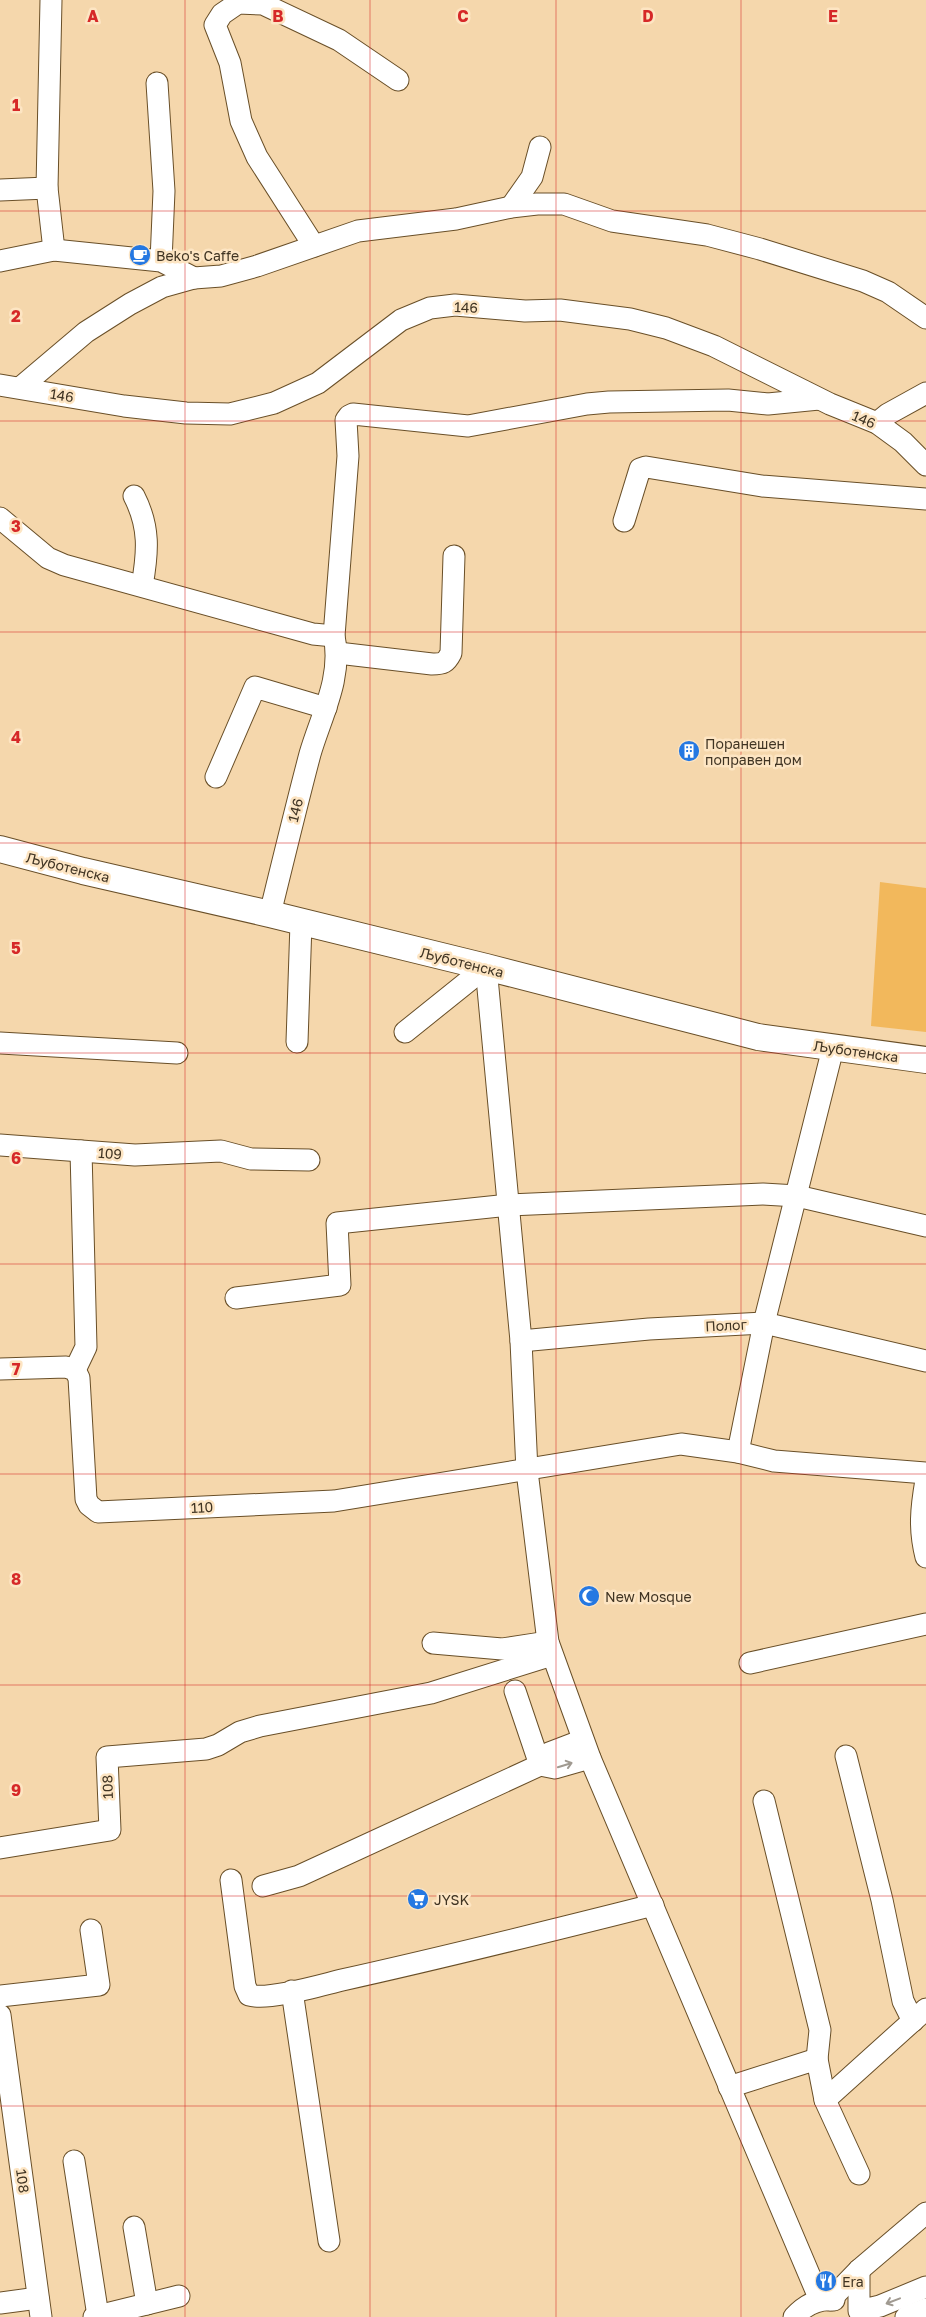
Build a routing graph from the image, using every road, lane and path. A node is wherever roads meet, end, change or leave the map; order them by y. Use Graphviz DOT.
graph roads {
  1 [pos="51,0"];
  2 [pos="265,2"];
  3 [pos="398,80"];
  4 [pos="158,83"];
  5 [pos="540,147"];
  6 [pos="47,188"];
  7 [pos="0,190"];
  8 [pos="511,207"];
  9 [pos="314,246"];
  10 [pos="54,250"];
  11 [pos="0,261"];
  12 [pos="161,262"];
  13 [pos="194,278"];
  14 [pos="926,318"];
  15 [pos="0,385"];
  16 [pos="21,387"];
  17 [pos="926,393"];
  18 [pos="819,399"];
  19 [pos="877,423"];
  20 [pos="926,465"];
  21 [pos="134,496"];
  22 [pos="926,499"];
  23 [pos="0,518"];
  24 [pos="624,521"];
  25 [pos="454,556"];
  26 [pos="142,586"];
  27 [pos="336,645"];
  28 [pos="326,708"];
  29 [pos="216,777"];
  30 [pos="0,849"];
  31 [pos="270,914"];
  32 [pos="301,923"];
  33 [pos="486,967"];
  34 [pos="405,1032"];
  35 [pos="296,1042"];
  36 [pos="0,1043"];
  37 [pos="833,1048"];
  38 [pos="177,1052"];
  39 [pos="926,1060"];
  40 [pos="0,1144"];
  41 [pos="81,1151"];
  42 [pos="309,1160"];
  43 [pos="797,1196"];
  44 [pos="509,1205"];
  45 [pos="926,1226"];
  46 [pos="236,1298"];
  47 [pos="764,1323"];
  48 [pos="521,1341"];
  49 [pos="926,1362"];
  50 [pos="0,1369"];
  51 [pos="75,1370"];
  52 [pos="738,1452"];
  53 [pos="527,1471"];
  54 [pos="926,1473"];
  55 [pos="926,1480"];
  56 [pos="926,1557"];
  57 [pos="926,1624"];
  58 [pos="433,1643"];
  59 [pos="550,1648"];
  60 [pos="750,1663"];
  61 [pos="515,1691"];
  62 [pos="587,1749"];
  63 [pos="846,1756"];
  64 [pos="540,1765"];
  65 [pos="764,1801"];
  66 [pos="0,1848"];
  67 [pos="231,1880"];
  68 [pos="264,1886"];
  69 [pos="653,1905"];
  70 [pos="91,1930"];
  71 [pos="292,1991"];
  72 [pos="0,1996"];
  73 [pos="0,2015"];
  74 [pos="919,2015"];
  75 [pos="817,2059"];
  76 [pos="4,2066"];
  77 [pos="729,2087"];
  78 [pos="825,2100"];
  79 [pos="74,2161"];
  80 [pos="859,2174"];
  81 [pos="926,2213"];
  82 [pos="134,2227"];
  83 [pos="329,2241"];
  84 [pos="859,2270"];
  85 [pos="926,2287"];
  86 [pos="179,2296"];
  87 [pos="0,2303"];
  88 [pos="147,2304"];
  89 [pos="812,2306"];
  90 [pos="40,2308"];
  91 [pos="926,2309"];
  92 [pos="861,2314"];
  93 [pos="96,2316"];
  94 [pos="906,2317"];
  1 -- 6 [label="street"];
  2 -- 3 [label="street"];
  2 -- 9 [label="street"];
  4 -- 12 [label="street"];
  5 -- 8 [label="street"];
  6 -- 7 [label="street"];
  6 -- 10 [label="street"];
  8 -- 9 [label="street"];
  8 -- 14 [label="street"];
  9 -- 13 [label="street"];
  10 -- 11 [label="street"];
  10 -- 12 [label="street"];
  12 -- 13 [label="street"];
  13 -- 16 [label="street"];
  15 -- 16 [label="street, 146"];
  16 -- 18 [label="street, 146"];
  17 -- 19 [label="street"];
  18 -- 19 [label="street, 146"];
  18 -- 27 [label="street, 146"];
  19 -- 20 [label="street, 146"];
  21 -- 26 [label="street"];
  22 -- 24 [label="street"];
  23 -- 26 [label="street"];
  25 -- 27 [label="street"];
  26 -- 27 [label="street"];
  27 -- 28 [label="street, 146"];
  28 -- 29 [label="street"];
  28 -- 31 [label="street, 146"];
  30 -- 31 [label="main road, Љуботенска"];
  31 -- 32 [label="main road, Љуботенска"];
  32 -- 33 [label="main road, Љуботенска"];
  32 -- 35 [label="street"];
  33 -- 34 [label="street"];
  33 -- 37 [label="main road, Љуботенска"];
  33 -- 44 [label="street"];
  36 -- 38 [label="street"];
  37 -- 39 [label="main road, Љуботенска"];
  37 -- 43 [label="street"];
  40 -- 41 [label="street, 109"];
  41 -- 42 [label="street, 109"];
  41 -- 51 [label="street"];
  43 -- 44 [label="street"];
  43 -- 45 [label="street"];
  43 -- 47 [label="street"];
  44 -- 46 [label="street"];
  44 -- 48 [label="street"];
  47 -- 48 [label="street, Полог"];
  47 -- 49 [label="street, Полог"];
  47 -- 52 [label="street"];
  48 -- 53 [label="street"];
  50 -- 51 [label="street"];
  51 -- 53 [label="street, 110"];
  52 -- 53 [label="street, 110"];
  52 -- 54 [label="street, 110"];
  53 -- 59 [label="street"];
  55 -- 56 [label="street"];
  57 -- 60 [label="street"];
  58 -- 59 [label="street"];
  59 -- 62 [label="street"];
  59 -- 66 [label="street, 108"];
  61 -- 64 [label="street"];
  62 -- 64 [label="street"];
  62 -- 69 [label="street"];
  63 -- 74 [label="street"];
  64 -- 68 [label="street"];
  65 -- 75 [label="street"];
  67 -- 71 [label="street"];
  69 -- 71 [label="street"];
  69 -- 77 [label="street"];
  70 -- 72 [label="street"];
  71 -- 83 [label="street"];
  73 -- 76 [label="street, 108"];
  74 -- 78 [label="street"];
  75 -- 77 [label="street"];
  75 -- 78 [label="street"];
  76 -- 90 [label="street, 108"];
  77 -- 89 [label="street"];
  78 -- 80 [label="street"];
  79 -- 93 [label="street"];
  81 -- 84 [label="street"];
  82 -- 88 [label="street"];
  84 -- 89 [label="street"];
  84 -- 92 [label="street"];
  85 -- 92 [label="street, one-way"];
  86 -- 88 [label="street"];
  87 -- 90 [label="street"];
  88 -- 93 [label="street"];
  89 -- 92 [label="street"];
  91 -- 94 [label="street"];
}
